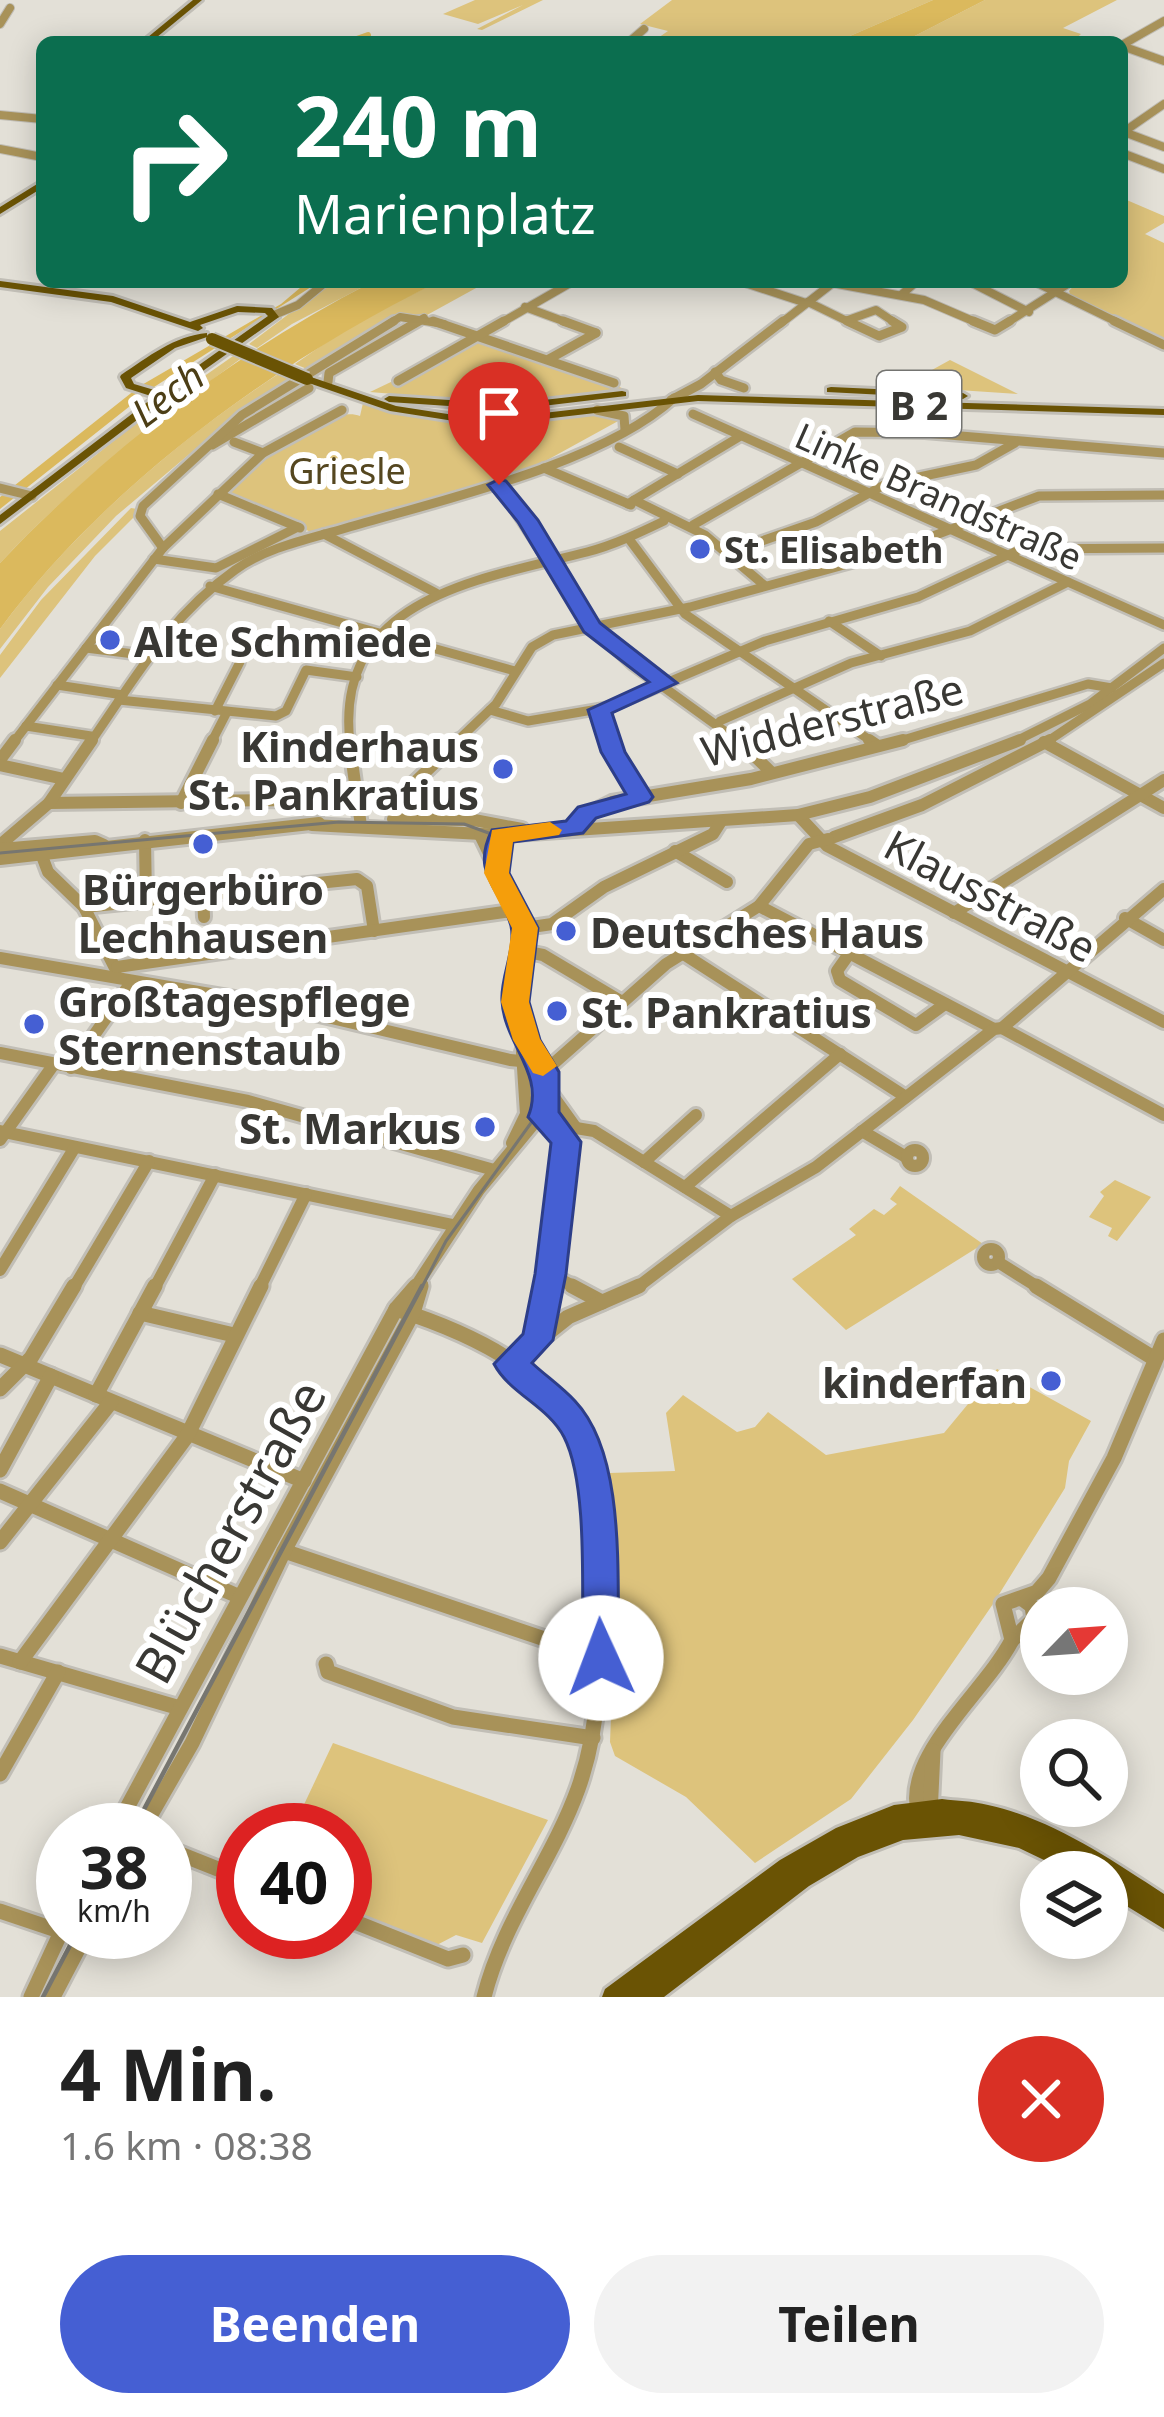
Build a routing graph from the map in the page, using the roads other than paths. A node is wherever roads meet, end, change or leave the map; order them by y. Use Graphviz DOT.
graph roads {
  1 [pos="198,0"];
  2 [pos="6,5"];
  3 [pos="1164,22"];
  4 [pos="0,24"];
  5 [pos="644,29"];
  6 [pos="153,36"];
  7 [pos="636,36"];
  8 [pos="1128,42"];
  9 [pos="1128,47"];
  10 [pos="1164,61"];
  11 [pos="1164,104"];
  12 [pos="1153,114"];
  13 [pos="0,115"];
  14 [pos="36,118"];
  15 [pos="1164,118"];
  16 [pos="1128,130"];
  17 [pos="1128,135"];
  18 [pos="1164,148"];
  19 [pos="0,149"];
  20 [pos="1128,155"];
  21 [pos="36,157"];
  22 [pos="1164,169"];
  23 [pos="36,188"];
  24 [pos="0,211"];
  25 [pos="0,284"];
  26 [pos="319,288"];
  27 [pos="561,288"];
  28 [pos="762,288"];
  29 [pos="827,288"];
  30 [pos="862,288"];
  31 [pos="909,288"];
  32 [pos="982,288"];
  33 [pos="1047,288"];
  34 [pos="1061,288"];
  35 [pos="1055,292"];
  36 [pos="901,295"];
  37 [pos="807,302"];
  38 [pos="525,307"];
  39 [pos="1029,311"];
  40 [pos="271,313"];
  41 [pos="214,318"];
  42 [pos="424,318"];
  43 [pos="848,320"];
  44 [pos="190,327"];
  45 [pos="474,334"];
  46 [pos="209,335"];
  47 [pos="182,340"];
  48 [pos="1164,345"];
  49 [pos="732,358"];
  50 [pos="550,359"];
  51 [pos="715,372"];
  52 [pos="318,380"];
  53 [pos="398,381"];
  54 [pos="614,382"];
  55 [pos="692,388"];
  56 [pos="744,388"];
  57 [pos="148,393"];
  58 [pos="674,398"];
  59 [pos="342,410"];
  60 [pos="590,410"];
  61 [pos="1164,410"];
  62 [pos="693,414"];
  63 [pos="625,430"];
  64 [pos="226,437"];
  65 [pos="739,437"];
  66 [pos="1015,442"];
  67 [pos="619,448"];
  68 [pos="263,453"];
  69 [pos="1164,453"];
  70 [pos="799,463"];
  71 [pos="544,468"];
  72 [pos="678,474"];
  73 [pos="499,485"];
  74 [pos="2,489"];
  75 [pos="26,494"];
  76 [pos="218,494"];
  77 [pos="865,494"];
  78 [pos="1164,495"];
  79 [pos="631,502"];
  80 [pos="667,519"];
  81 [pos="0,521"];
  82 [pos="693,525"];
  83 [pos="298,527"];
  84 [pos="952,532"];
  85 [pos="320,536"];
  86 [pos="629,539"];
  87 [pos="163,548"];
  88 [pos="1164,548"];
  89 [pos="733,551"];
  90 [pos="1004,555"];
  91 [pos="154,559"];
  92 [pos="550,559"];
  93 [pos="1068,583"];
  94 [pos="764,585"];
  95 [pos="210,586"];
  96 [pos="436,593"];
  97 [pos="680,609"];
  98 [pos="829,621"];
  99 [pos="1164,626"];
  100 [pos="592,627"];
  101 [pos="381,634"];
  102 [pos="86,648"];
  103 [pos="1164,648"];
  104 [pos="738,651"];
  105 [pos="150,656"];
  106 [pos="881,656"];
  107 [pos="239,662"];
  108 [pos="1164,663"];
  109 [pos="515,671"];
  110 [pos="357,677"];
  111 [pos="665,683"];
  112 [pos="57,686"];
  113 [pos="792,688"];
  114 [pos="1112,688"];
  115 [pos="121,698"];
  116 [pos="490,710"];
  117 [pos="600,710"];
  118 [pos="220,711"];
  119 [pos="720,721"];
  120 [pos="26,726"];
  121 [pos="1033,735"];
  122 [pos="92,736"];
  123 [pos="1048,745"];
  124 [pos="878,746"];
  125 [pos="982,756"];
  126 [pos="0,763"];
  127 [pos="999,768"];
  128 [pos="772,773"];
  129 [pos="64,779"];
  130 [pos="1164,779"];
  131 [pos="413,784"];
  132 [pos="1140,795"];
  133 [pos="640,797"];
  134 [pos="49,802"];
  135 [pos="181,803"];
  136 [pos="362,804"];
  137 [pos="1164,808"];
  138 [pos="798,815"];
  139 [pos="362,823"];
  140 [pos="720,823"];
  141 [pos="490,824"];
  142 [pos="574,828"];
  143 [pos="529,831"];
  144 [pos="480,835"];
  145 [pos="501,835"];
  146 [pos="826,839"];
  147 [pos="145,840"];
  148 [pos="106,845"];
  149 [pos="0,847"];
  150 [pos="675,851"];
  151 [pos="42,856"];
  152 [pos="0,860"];
  153 [pos="496,873"];
  154 [pos="727,882"];
  155 [pos="1164,889"];
  156 [pos="203,894"];
  157 [pos="146,899"];
  158 [pos="758,906"];
  159 [pos="84,907"];
  160 [pos="518,910"];
  161 [pos="954,913"];
  162 [pos="204,917"];
  163 [pos="1125,918"];
  164 [pos="525,928"];
  165 [pos="374,932"];
  166 [pos="1164,940"];
  167 [pos="524,951"];
  168 [pos="682,953"];
  169 [pos="849,954"];
  170 [pos="0,958"];
  171 [pos="115,972"];
  172 [pos="1068,973"];
  173 [pos="132,980"];
  174 [pos="622,1002"];
  175 [pos="945,1004"];
  176 [pos="1164,1022"];
  177 [pos="998,1029"];
  178 [pos="526,1040"];
  179 [pos="0,1053"];
  180 [pos="840,1054"];
  181 [pos="524,1062"];
  182 [pos="54,1064"];
  183 [pos="543,1064"];
  184 [pos="71,1068"];
  185 [pos="548,1089"];
  186 [pos="906,1096"];
  187 [pos="526,1114"];
  188 [pos="1164,1114"];
  189 [pos="696,1115"];
  190 [pos="543,1117"];
  191 [pos="862,1131"];
  192 [pos="570,1132"];
  193 [pos="2,1134"];
  194 [pos="75,1147"];
  195 [pos="506,1155"];
  196 [pos="906,1157"];
  197 [pos="149,1161"];
  198 [pos="644,1162"];
  199 [pos="494,1170"];
  200 [pos="215,1175"];
  201 [pos="686,1186"];
  202 [pos="306,1194"];
  203 [pos="731,1216"];
  204 [pos="453,1226"];
  205 [pos="998,1262"];
  206 [pos="0,1270"];
  207 [pos="551,1274"];
  208 [pos="602,1302"];
  209 [pos="405,1311"];
  210 [pos="140,1313"];
  211 [pos="234,1335"];
  212 [pos="537,1340"];
  213 [pos="1164,1340"];
  214 [pos="0,1354"];
  215 [pos="1155,1359"];
  216 [pos="510,1364"];
  217 [pos="26,1366"];
  218 [pos="51,1376"];
  219 [pos="0,1389"];
  220 [pos="104,1399"];
  221 [pos="187,1436"];
  222 [pos="0,1470"];
  223 [pos="304,1480"];
  224 [pos="0,1491"];
  225 [pos="29,1505"];
  226 [pos="110,1540"];
  227 [pos="0,1542"];
  228 [pos="284,1551"];
  229 [pos="241,1597"];
  230 [pos="0,1656"];
  231 [pos="601,1658"];
  232 [pos="20,1661"];
  233 [pos="326,1664"];
  234 [pos="58,1672"];
  235 [pos="180,1708"];
  236 [pos="593,1738"];
  237 [pos="0,1774"];
  238 [pos="129,1803"];
  239 [pos="157,1803"];
  240 [pos="925,1814"];
  241 [pos="1040,1837"];
  242 [pos="1060,1851"];
  243 [pos="1128,1896"];
  244 [pos="1164,1906"];
  245 [pos="0,1911"];
  246 [pos="1164,1919"];
  247 [pos="36,1922"];
  248 [pos="372,1929"];
  249 [pos="463,1955"];
  250 [pos="49,1959"];
  251 [pos="73,1959"];
  252 [pos="31,1997"];
  253 [pos="53,1997"];
  254 [pos="484,1997"];
  255 [pos="614,1997"];
  256 [pos="646,1997"];
  1 -- 6 [label="main road"];
  2 -- 4 [label="street"];
  3 -- 8 [label="street"];
  5 -- 7 [label="street"];
  9 -- 10 [label="street"];
  11 -- 12 [label="street"];
  12 -- 15 [label="street"];
  12 -- 16 [label="street"];
  13 -- 14 [label="street"];
  17 -- 18 [label="street"];
  19 -- 21 [label="street"];
  20 -- 22 [label="street"];
  23 -- 24 [label="main road"];
  25 -- 44 [label="main road"];
  26 -- 40 [label="street"];
  27 -- 38 [label="street"];
  28 -- 37 [label="street"];
  29 -- 37 [label="street"];
  30 -- 36 [label="street"];
  31 -- 36 [label="street"];
  32 -- 39 [label="street"];
  33 -- 35 [label="street"];
  34 -- 35 [label="street"];
  35 -- 39 [label="street"];
  35 -- 48 [label="street"];
  36 -- 39 [label="street"];
  37 -- 43 [label="street"];
  37 -- 49 [label="street"];
  38 -- 45 [label="street"];
  38 -- 50 [label="street"];
  40 -- 41 [label="main road"];
  40 -- 57 [label="main road"];
  41 -- 44 [label="main road"];
  41 -- 46 [label="main road"];
  42 -- 45 [label="street"];
  42 -- 52 [label="street"];
  42 -- 64 [label="street"];
  43 -- 43 [label="street"];
  44 -- 46 [label="main road"];
  44 -- 47 [label="main road"];
  45 -- 50 [label="street"];
  45 -- 53 [label="street"];
  46 -- 47 [label="main road"];
  46 -- 52 [label="main road, B 2, bridge"];
  47 -- 57 [label="main road"];
  49 -- 51 [label="street"];
  49 -- 55 [label="street"];
  50 -- 54 [label="street"];
  51 -- 55 [label="street"];
  51 -- 56 [label="street"];
  52 -- 55 [label="main road, B 2"];
  52 -- 60 [label="main road, B 2"];
  52 -- 64 [label="street"];
  55 -- 56 [label="main road, B 2"];
  55 -- 58 [label="street"];
  56 -- 61 [label="main road, B 2"];
  57 -- 75 [label="main road"];
  58 -- 60 [label="main road, B 2"];
  58 -- 61 [label="main road, B 2"];
  58 -- 63 [label="street"];
  59 -- 68 [label="street"];
  60 -- 63 [label="street"];
  62 -- 65 [label="street, Linke Brandstraße"];
  63 -- 71 [label="street"];
  64 -- 68 [label="street"];
  64 -- 87 [label="street"];
  65 -- 70 [label="street, Linke Brandstraße"];
  65 -- 72 [label="street"];
  66 -- 69 [label="street"];
  66 -- 70 [label="street"];
  66 -- 77 [label="street"];
  67 -- 72 [label="street"];
  68 -- 76 [label="street"];
  70 -- 77 [label="street, Linke Brandstraße"];
  70 -- 82 [label="street"];
  71 -- 73 [label="street"];
  71 -- 79 [label="street"];
  72 -- 79 [label="street"];
  73 -- 85 [label="street"];
  73 -- 92 [label="street"];
  74 -- 75 [label="street"];
  75 -- 81 [label="main road"];
  76 -- 83 [label="street"];
  76 -- 87 [label="street"];
  77 -- 84 [label="street, Linke Brandstraße"];
  77 -- 89 [label="street"];
  78 -- 84 [label="street"];
  79 -- 80 [label="street"];
  80 -- 82 [label="street"];
  80 -- 86 [label="street"];
  82 -- 89 [label="street"];
  83 -- 85 [label="street"];
  83 -- 91 [label="street"];
  84 -- 90 [label="street, Linke Brandstraße"];
  84 -- 94 [label="street"];
  85 -- 95 [label="street"];
  85 -- 96 [label="street"];
  86 -- 92 [label="street"];
  86 -- 97 [label="street"];
  87 -- 91 [label="street"];
  88 -- 90 [label="street"];
  89 -- 94 [label="street"];
  90 -- 93 [label="street, Linke Brandstraße"];
  90 -- 98 [label="street"];
  91 -- 102 [label="street"];
  92 -- 96 [label="street"];
  92 -- 100 [label="street"];
  93 -- 99 [label="street, Linke Brandstraße"];
  93 -- 106 [label="street"];
  94 -- 97 [label="street"];
  95 -- 101 [label="street"];
  95 -- 105 [label="street"];
  96 -- 101 [label="street"];
  97 -- 100 [label="street"];
  97 -- 104 [label="street"];
  98 -- 104 [label="street"];
  98 -- 106 [label="street"];
  100 -- 109 [label="street"];
  100 -- 111 [label="street"];
  101 -- 109 [label="street"];
  101 -- 110 [label="street"];
  102 -- 105 [label="street"];
  102 -- 112 [label="street"];
  103 -- 114 [label="street"];
  104 -- 111 [label="street"];
  104 -- 113 [label="street"];
  105 -- 115 [label="street"];
  106 -- 113 [label="street"];
  107 -- 118 [label="street"];
  108 -- 123 [label="street"];
  109 -- 116 [label="street"];
  110 -- 118 [label="street"];
  110 -- 136 [label="street"];
  111 -- 117 [label="street"];
  111 -- 119 [label="street"];
  112 -- 115 [label="street"];
  112 -- 120 [label="street"];
  113 -- 119 [label="street"];
  113 -- 124 [label="street"];
  114 -- 121 [label="street"];
  114 -- 124 [label="street, Widderstraße"];
  115 -- 118 [label="street"];
  115 -- 122 [label="street"];
  116 -- 117 [label="street"];
  116 -- 131 [label="street"];
  117 -- 133 [label="street"];
  118 -- 135 [label="street"];
  119 -- 128 [label="street"];
  120 -- 122 [label="street"];
  120 -- 126 [label="street"];
  121 -- 123 [label="street"];
  121 -- 125 [label="street"];
  122 -- 129 [label="street"];
  123 -- 127 [label="street"];
  123 -- 132 [label="street"];
  124 -- 128 [label="street, Widderstraße"];
  125 -- 127 [label="street"];
  125 -- 138 [label="street"];
  126 -- 129 [label="street"];
  127 -- 146 [label="street"];
  128 -- 133 [label="street, Widderstraße"];
  129 -- 134 [label="street"];
  130 -- 132 [label="street"];
  132 -- 137 [label="street"];
  132 -- 161 [label="street"];
  133 -- 142 [label="street, Widderstraße"];
  134 -- 135 [label="street"];
  134 -- 149 [label="street"];
  135 -- 136 [label="street"];
  136 -- 139 [label="street"];
  138 -- 140 [label="street"];
  138 -- 146 [label="street, Klausstraße"];
  139 -- 141 [label="street"];
  139 -- 144 [label="street"];
  139 -- 147 [label="street"];
  140 -- 142 [label="street"];
  140 -- 150 [label="street"];
  141 -- 143 [label="street"];
  141 -- 144 [label="street"];
  141 -- 145 [label="street"];
  142 -- 143 [label="street"];
  143 -- 145 [label="street"];
  144 -- 145 [label="street"];
  144 -- 153 [label="street, Blücherstraße"];
  145 -- 153 [label="street"];
  146 -- 158 [label="street"];
  146 -- 161 [label="street, Klausstraße"];
  147 -- 148 [label="street"];
  147 -- 157 [label="street"];
  148 -- 149 [label="street"];
  148 -- 151 [label="street"];
  150 -- 154 [label="street"];
  150 -- 164 [label="street"];
  151 -- 152 [label="street"];
  151 -- 159 [label="street"];
  153 -- 160 [label="street, Blücherstraße"];
  155 -- 163 [label="street"];
  156 -- 157 [label="street"];
  156 -- 162 [label="street"];
  156 -- 165 [label="street"];
  157 -- 159 [label="street"];
  158 -- 168 [label="street"];
  158 -- 169 [label="street"];
  159 -- 171 [label="street"];
  160 -- 164 [label="street, Blücherstraße"];
  160 -- 165 [label="street"];
  161 -- 172 [label="street, Klausstraße"];
  163 -- 166 [label="street"];
  163 -- 172 [label="street"];
  164 -- 167 [label="street, Blücherstraße"];
  165 -- 171 [label="street"];
  167 -- 174 [label="street"];
  167 -- 178 [label="street, Blücherstraße"];
  168 -- 174 [label="street"];
  168 -- 180 [label="street"];
  169 -- 175 [label="street"];
  169 -- 175 [label="street"];
  170 -- 171 [label="street"];
  171 -- 173 [label="street"];
  172 -- 176 [label="street, Klausstraße"];
  172 -- 177 [label="street"];
  173 -- 181 [label="street"];
  173 -- 184 [label="street"];
  174 -- 183 [label="street"];
  175 -- 177 [label="street"];
  177 -- 186 [label="street"];
  177 -- 188 [label="street"];
  178 -- 181 [label="street, Blücherstraße"];
  178 -- 183 [label="street, Blücherstraße"];
  179 -- 182 [label="street"];
  180 -- 186 [label="street"];
  180 -- 201 [label="street"];
  181 -- 183 [label="street"];
  181 -- 187 [label="street, Blücherstraße"];
  182 -- 184 [label="street"];
  182 -- 193 [label="street"];
  183 -- 185 [label="street, Blücherstraße"];
  184 -- 199 [label="street"];
  185 -- 190 [label="street, Blücherstraße"];
  185 -- 192 [label="street"];
  186 -- 191 [label="street"];
  187 -- 190 [label="street"];
  187 -- 195 [label="street, Blücherstraße"];
  189 -- 198 [label="street"];
  190 -- 192 [label="street"];
  190 -- 195 [label="street, Blücherstraße"];
  191 -- 196 [label="street"];
  191 -- 203 [label="street"];
  192 -- 198 [label="street"];
  192 -- 207 [label="street"];
  193 -- 194 [label="street"];
  194 -- 197 [label="street"];
  194 -- 206 [label="street"];
  195 -- 199 [label="street, Blücherstraße"];
  197 -- 200 [label="street"];
  197 -- 217 [label="street"];
  198 -- 201 [label="street"];
  199 -- 204 [label="street, Blücherstraße"];
  200 -- 202 [label="street"];
  200 -- 210 [label="street"];
  201 -- 203 [label="street"];
  202 -- 204 [label="street"];
  202 -- 211 [label="street"];
  203 -- 208 [label="street"];
  204 -- 209 [label="street, Blücherstraße"];
  205 -- 215 [label="street"];
  207 -- 208 [label="street"];
  207 -- 212 [label="street"];
  208 -- 212 [label="street"];
  209 -- 216 [label="street"];
  209 -- 223 [label="street, Blücherstraße"];
  209 -- 228 [label="street, Blücherstraße"];
  210 -- 211 [label="street"];
  210 -- 220 [label="street"];
  211 -- 221 [label="street"];
  212 -- 216 [label="street"];
  213 -- 215 [label="street"];
  214 -- 217 [label="street"];
  215 -- 240 [label="street"];
  216 -- 231 [label="street"];
  217 -- 218 [label="street"];
  217 -- 219 [label="street"];
  218 -- 220 [label="street"];
  218 -- 222 [label="street"];
  220 -- 221 [label="street"];
  220 -- 225 [label="street"];
  221 -- 223 [label="street"];
  221 -- 226 [label="street"];
  223 -- 229 [label="street, Blücherstraße"];
  224 -- 225 [label="street"];
  225 -- 226 [label="street"];
  225 -- 227 [label="street"];
  226 -- 229 [label="street"];
  226 -- 232 [label="street"];
  228 -- 231 [label="street"];
  228 -- 239 [label="street, Blücherstraße"];
  229 -- 235 [label="street, Blücherstraße"];
  230 -- 232 [label="street"];
  231 -- 236 [label="street"];
  232 -- 234 [label="street"];
  233 -- 236 [label="street"];
  234 -- 235 [label="street"];
  234 -- 237 [label="street"];
  235 -- 238 [label="street, Blücherstraße"];
  236 -- 254 [label="street"];
  240 -- 241 [label="main road"];
  240 -- 255 [label="main road"];
  240 -- 256 [label="main road"];
  241 -- 242 [label="main road"];
  241 -- 244 [label="main road"];
  243 -- 246 [label="main road"];
  245 -- 247 [label="street"];
  248 -- 249 [label="street"];
  250 -- 252 [label="street"];
  251 -- 253 [label="street"];
}
